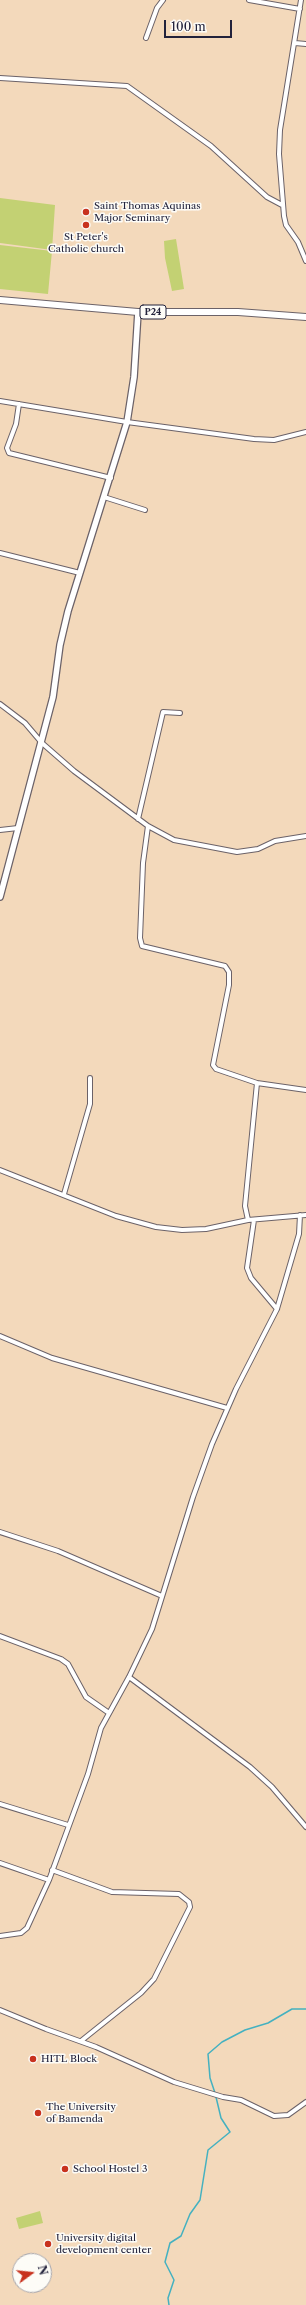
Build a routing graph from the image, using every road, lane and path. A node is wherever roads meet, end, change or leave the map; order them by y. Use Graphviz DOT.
graph roads {
  1 [pos="163,0"];
  2 [pos="249,0"];
  3 [pos="301,0"];
  4 [pos="300,9"];
  5 [pos="146,38"];
  6 [pos="295,43"];
  7 [pos="306,44"];
  8 [pos="0,78"];
  9 [pos="282,204"];
  10 [pos="306,262"];
  11 [pos="0,300"];
  12 [pos="138,312"];
  13 [pos="306,317"];
  14 [pos="0,401"];
  15 [pos="19,404"];
  16 [pos="127,422"];
  17 [pos="306,432"];
  18 [pos="110,478"];
  19 [pos="104,497"];
  20 [pos="145,510"];
  21 [pos="0,554"];
  22 [pos="80,573"];
  23 [pos="0,704"];
  24 [pos="180,713"];
  25 [pos="42,743"];
  26 [pos="138,819"];
  27 [pos="148,826"];
  28 [pos="18,828"];
  29 [pos="0,830"];
  30 [pos="306,836"];
  31 [pos="0,897"];
  32 [pos="90,1078"];
  33 [pos="257,1083"];
  34 [pos="306,1090"];
  35 [pos="0,1170"];
  36 [pos="64,1194"];
  37 [pos="300,1215"];
  38 [pos="306,1215"];
  39 [pos="248,1220"];
  40 [pos="254,1220"];
  41 [pos="277,1309"];
  42 [pos="0,1336"];
  43 [pos="227,1408"];
  44 [pos="0,1532"];
  45 [pos="162,1596"];
  46 [pos="0,1636"];
  47 [pos="129,1678"];
  48 [pos="109,1713"];
  49 [pos="0,1804"];
  50 [pos="68,1825"];
  51 [pos="306,1827"];
  52 [pos="0,1863"];
  53 [pos="52,1870"];
  54 [pos="49,1880"];
  55 [pos="0,1936"];
  56 [pos="0,2010"];
  57 [pos="81,2041"];
  58 [pos="306,2102"];
  1 -- 5 [label="street"];
  2 -- 4 [label="street"];
  3 -- 4 [label="street"];
  4 -- 6 [label="street"];
  6 -- 7 [label="street"];
  6 -- 9 [label="street"];
  8 -- 9 [label="street"];
  9 -- 10 [label="street"];
  11 -- 12 [label="main road, P24"];
  12 -- 13 [label="main road, P24"];
  12 -- 16 [label="street"];
  14 -- 15 [label="street"];
  15 -- 16 [label="street"];
  15 -- 18 [label="street"];
  16 -- 17 [label="street"];
  16 -- 18 [label="street"];
  18 -- 19 [label="street"];
  19 -- 20 [label="street"];
  19 -- 22 [label="street"];
  21 -- 22 [label="street"];
  22 -- 25 [label="street"];
  23 -- 25 [label="street"];
  24 -- 26 [label="street"];
  25 -- 26 [label="street"];
  25 -- 28 [label="street"];
  26 -- 27 [label="street"];
  27 -- 30 [label="street"];
  27 -- 33 [label="street"];
  28 -- 29 [label="street"];
  28 -- 31 [label="street"];
  32 -- 36 [label="street"];
  33 -- 34 [label="street"];
  33 -- 39 [label="street"];
  35 -- 36 [label="street"];
  36 -- 39 [label="street"];
  37 -- 38 [label="street"];
  37 -- 40 [label="street"];
  37 -- 41 [label="street"];
  39 -- 40 [label="street"];
  40 -- 41 [label="street"];
  41 -- 43 [label="street"];
  42 -- 43 [label="street"];
  43 -- 45 [label="street"];
  44 -- 45 [label="street"];
  45 -- 47 [label="street"];
  46 -- 48 [label="street"];
  47 -- 48 [label="street"];
  47 -- 51 [label="street"];
  48 -- 50 [label="street"];
  49 -- 50 [label="street"];
  50 -- 53 [label="street"];
  52 -- 54 [label="street"];
  53 -- 54 [label="street"];
  53 -- 57 [label="street"];
  54 -- 55 [label="street"];
  56 -- 57 [label="street"];
  57 -- 58 [label="street"];
}
